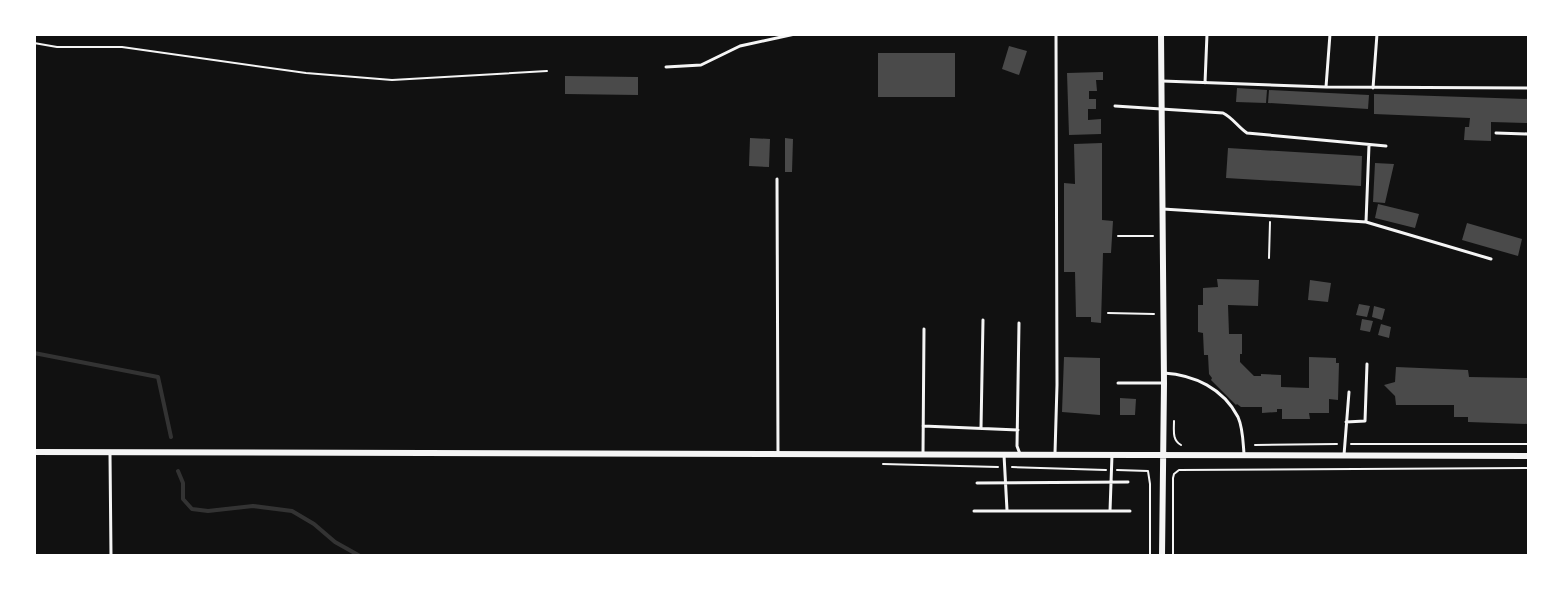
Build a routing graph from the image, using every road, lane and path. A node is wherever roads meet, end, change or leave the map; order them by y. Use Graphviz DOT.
graph roads {
  1 [pos="795,34"];
  2 [pos="985,34"];
  3 [pos="1148,34"];
  4 [pos="1153,34"];
  5 [pos="1207,34"];
  6 [pos="1330,34"];
  7 [pos="1377,34"];
  8 [pos="1056,35"];
  9 [pos="1161,35"];
  10 [pos="34,43"];
  11 [pos="666,67"];
  12 [pos="548,71"];
  13 [pos="1162,81"];
  14 [pos="1205,83"];
  15 [pos="1326,87"];
  16 [pos="1373,88"];
  17 [pos="1528,88"];
  18 [pos="1115,106"];
  19 [pos="1162,108"];
  20 [pos="1496,133"];
  21 [pos="1528,134"];
  22 [pos="1369,145"];
  23 [pos="1386,146"];
  24 [pos="777,179"];
  25 [pos="1163,209"];
  26 [pos="1270,216"];
  27 [pos="1365,222"];
  28 [pos="1118,236"];
  29 [pos="1154,236"];
  30 [pos="1269,258"];
  31 [pos="1491,259"];
  32 [pos="1108,313"];
  33 [pos="1154,314"];
  34 [pos="983,320"];
  35 [pos="1019,323"];
  36 [pos="924,329"];
  37 [pos="1367,364"];
  38 [pos="1164,373"];
  39 [pos="1118,382"];
  40 [pos="1164,383"];
  41 [pos="1349,392"];
  42 [pos="1174,421"];
  43 [pos="1346,422"];
  44 [pos="924,426"];
  45 [pos="981,428"];
  46 [pos="1018,429"];
  47 [pos="1344,444"];
  48 [pos="1528,444"];
  49 [pos="1244,445"];
  50 [pos="1185,446"];
  51 [pos="34,452"];
  52 [pos="1055,453"];
  53 [pos="110,454"];
  54 [pos="1020,454"];
  55 [pos="1112,454"];
  56 [pos="1163,454"];
  57 [pos="1244,454"];
  58 [pos="778,455"];
  59 [pos="923,455"];
  60 [pos="1004,455"];
  61 [pos="1344,455"];
  62 [pos="1528,456"];
  63 [pos="874,464"];
  64 [pos="1005,467"];
  65 [pos="1528,468"];
  66 [pos="1111,470"];
  67 [pos="1111,482"];
  68 [pos="1128,482"];
  69 [pos="976,483"];
  70 [pos="1006,483"];
  71 [pos="974,511"];
  72 [pos="1007,511"];
  73 [pos="1110,511"];
  74 [pos="1130,511"];
  75 [pos="111,555"];
  76 [pos="1150,555"];
  77 [pos="1162,555"];
  78 [pos="1173,555"];
  1 -- 11 [label="lane"];
  2 -- 8 [label="lane"];
  3 -- 8 [label="lane"];
  4 -- 9 [label="lane"];
  5 -- 14 [label="lane"];
  6 -- 15 [label="lane"];
  7 -- 16 [label="lane"];
  8 -- 52 [label="lane"];
  9 -- 13 [label="street"];
  10 -- 12 [label="path"];
  13 -- 14 [label="lane"];
  13 -- 19 [label="street"];
  14 -- 15 [label="lane"];
  15 -- 16 [label="lane"];
  16 -- 17 [label="lane"];
  18 -- 19 [label="lane"];
  19 -- 22 [label="lane"];
  19 -- 25 [label="street"];
  20 -- 21 [label="lane"];
  22 -- 23 [label="lane"];
  22 -- 27 [label="lane"];
  24 -- 58 [label="lane"];
  25 -- 26 [label="lane"];
  25 -- 38 [label="street"];
  26 -- 27 [label="lane"];
  26 -- 30 [label="path"];
  27 -- 31 [label="lane"];
  28 -- 29 [label="path"];
  32 -- 33 [label="path"];
  34 -- 45 [label="lane"];
  35 -- 46 [label="lane"];
  36 -- 44 [label="lane"];
  37 -- 43 [label="lane"];
  38 -- 40 [label="street"];
  38 -- 49 [label="lane"];
  39 -- 40 [label="lane"];
  40 -- 56 [label="street"];
  41 -- 43 [label="lane"];
  42 -- 50 [label="path"];
  43 -- 47 [label="lane"];
  44 -- 45 [label="lane"];
  44 -- 59 [label="lane"];
  45 -- 46 [label="lane"];
  46 -- 54 [label="lane"];
  47 -- 48 [label="path"];
  47 -- 49 [label="path"];
  47 -- 61 [label="lane"];
  49 -- 57 [label="lane"];
  51 -- 53 [label="street"];
  52 -- 54 [label="street"];
  52 -- 55 [label="street"];
  53 -- 58 [label="street"];
  53 -- 75 [label="lane"];
  54 -- 60 [label="street"];
  55 -- 56 [label="street"];
  55 -- 66 [label="lane"];
  56 -- 57 [label="street"];
  56 -- 77 [label="street"];
  57 -- 61 [label="street"];
  58 -- 59 [label="street"];
  59 -- 60 [label="street"];
  60 -- 64 [label="lane"];
  61 -- 62 [label="street"];
  63 -- 64 [label="path"];
  64 -- 66 [label="path"];
  64 -- 70 [label="lane"];
  65 -- 78 [label="path"];
  66 -- 67 [label="lane"];
  66 -- 76 [label="path"];
  67 -- 68 [label="lane"];
  67 -- 70 [label="lane"];
  67 -- 73 [label="lane"];
  69 -- 70 [label="lane"];
  70 -- 72 [label="lane"];
  71 -- 72 [label="lane"];
  72 -- 73 [label="lane"];
  73 -- 74 [label="lane"];
}
